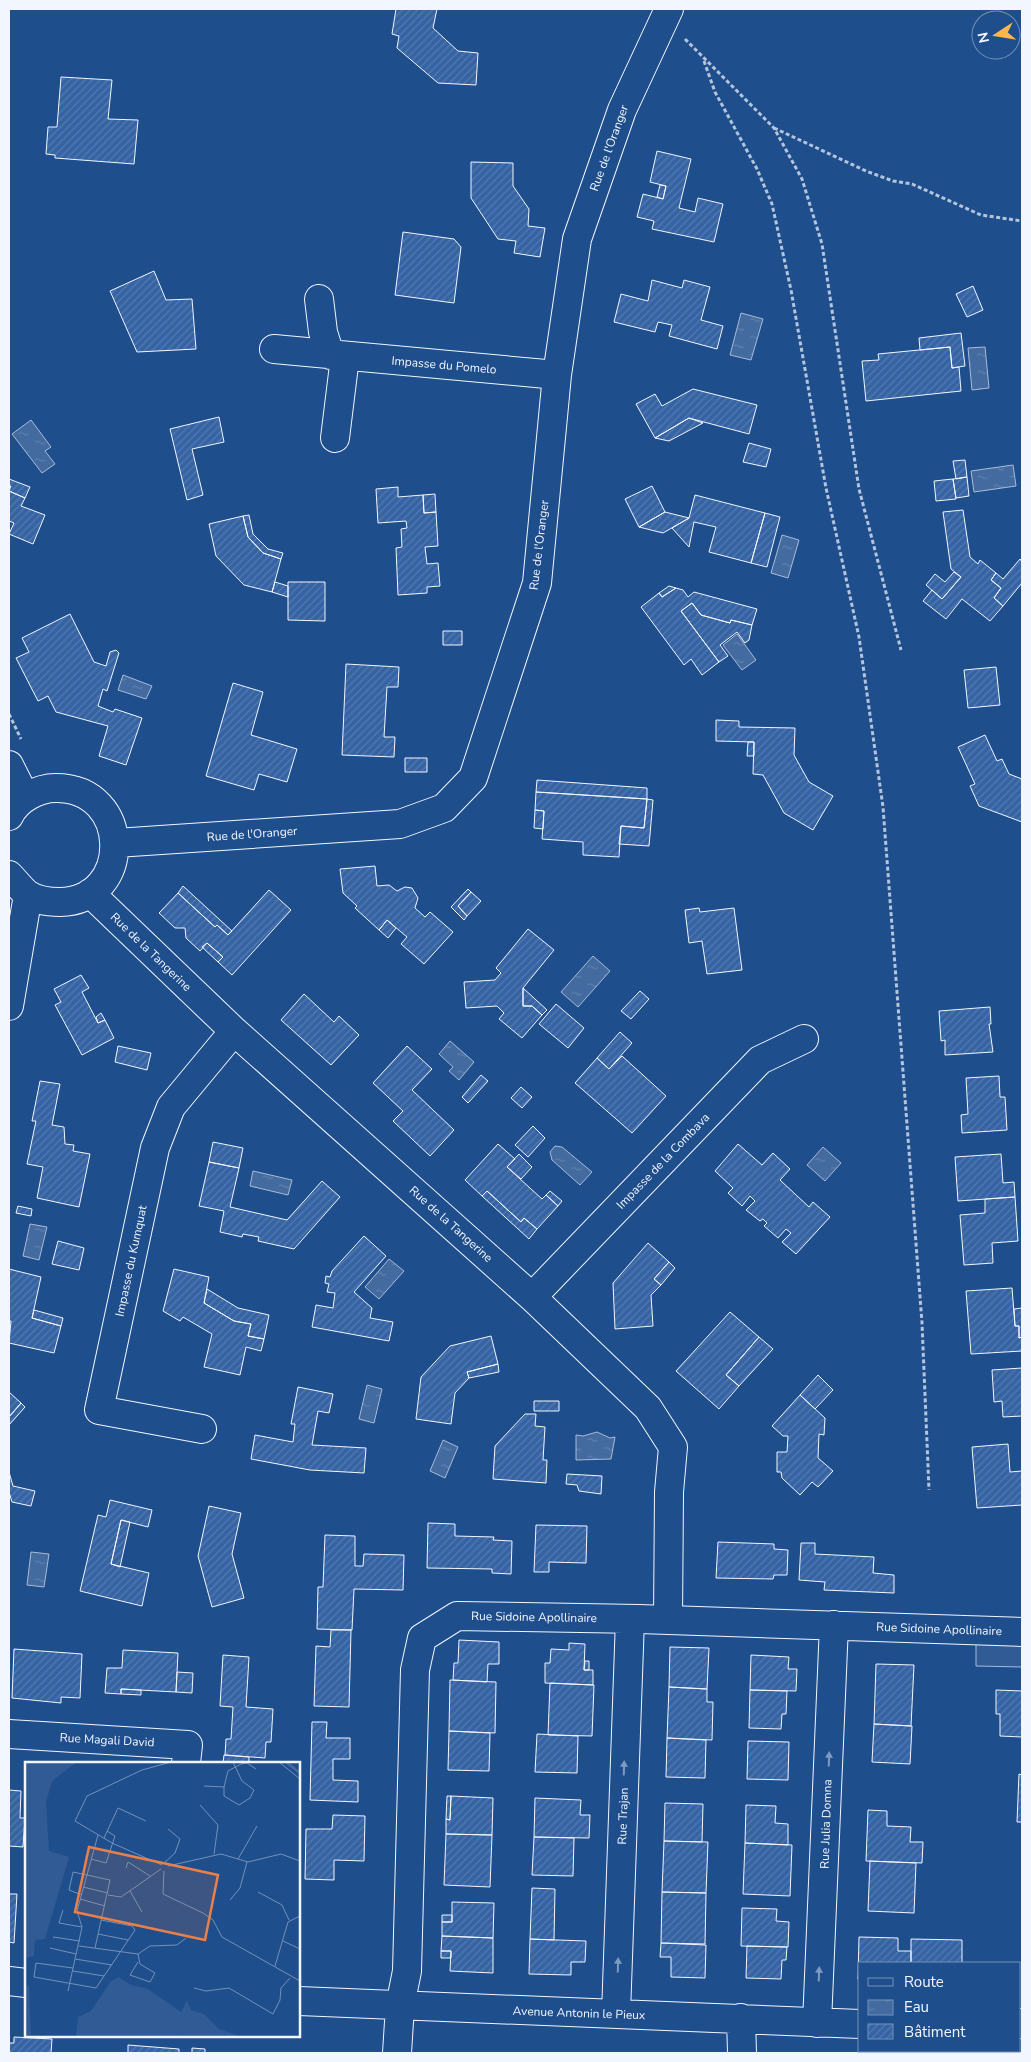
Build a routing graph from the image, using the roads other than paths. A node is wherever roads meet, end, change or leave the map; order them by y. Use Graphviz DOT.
graph roads {
  1 [pos="667,12"];
  2 [pos="319,299"];
  3 [pos="274,349"];
  4 [pos="338,356"];
  5 [pos="558,375"];
  6 [pos="335,438"];
  7 [pos="9,765"];
  8 [pos="13,808"];
  9 [pos="116,843"];
  10 [pos="9,875"];
  11 [pos="90,893"];
  12 [pos="28,895"];
  13 [pos="9,1006"];
  14 [pos="234,1031"];
  15 [pos="804,1039"];
  16 [pos="532,1296"];
  17 [pos="202,1429"];
  18 [pos="630,1619"];
  19 [pos="668,1620"];
  20 [pos="834,1625"];
  21 [pos="1022,1632"];
  22 [pos="9,1734"];
  23 [pos="186,1762"];
  24 [pos="9,1981"];
  25 [pos="25,1982"];
  26 [pos="300,2000"];
  27 [pos="400,2006"];
  28 [pos="616,2014"];
  29 [pos="741,2018"];
  30 [pos="817,2023"];
  31 [pos="858,2024"];
  32 [pos="397,2053"];
  33 [pos="742,2053"];
  1 -- 5 [label="street, Rue de l'Oranger"];
  2 -- 4 [label="street"];
  3 -- 4 [label="street, Impasse du Pomelo"];
  4 -- 5 [label="street, Impasse du Pomelo"];
  4 -- 6 [label="street"];
  5 -- 9 [label="street, Rue de l'Oranger"];
  7 -- 8 [label="street"];
  8 -- 9 [label="street"];
  9 -- 11 [label="street"];
  10 -- 12 [label="street"];
  11 -- 12 [label="street"];
  11 -- 14 [label="street, Rue de la Tangerine"];
  12 -- 13 [label="street"];
  14 -- 16 [label="street, Rue de la Tangerine"];
  14 -- 17 [label="street, Impasse du Kumquat"];
  15 -- 16 [label="street, Impasse de la Combava"];
  16 -- 19 [label="street, Rue de la Tangerine"];
  18 -- 19 [label="street, Rue Sidoine Apollinaire"];
  18 -- 27 [label="street, Rue Sidoine Apollinaire"];
  28 -- 18 [label="street, Rue Trajan, one-way"];
  19 -- 20 [label="street, Rue Sidoine Apollinaire"];
  20 -- 21 [label="street, Rue Sidoine Apollinaire"];
  30 -- 20 [label="street, Rue Julia Domna, one-way"];
  22 -- 23 [label="street, Rue Magali David"];
  24 -- 25 [label="street"];
  26 -- 27 [label="street, Avenue Antonin le Pieux"];
  27 -- 28 [label="street, Avenue Antonin le Pieux"];
  27 -- 32 [label="street, Rue Sidoine Apollinaire"];
  28 -- 29 [label="street, Avenue Antonin le Pieux"];
  29 -- 30 [label="street, Avenue Antonin le Pieux"];
  29 -- 33 [label="street"];
  30 -- 31 [label="street, Avenue Antonin le Pieux"];
}
